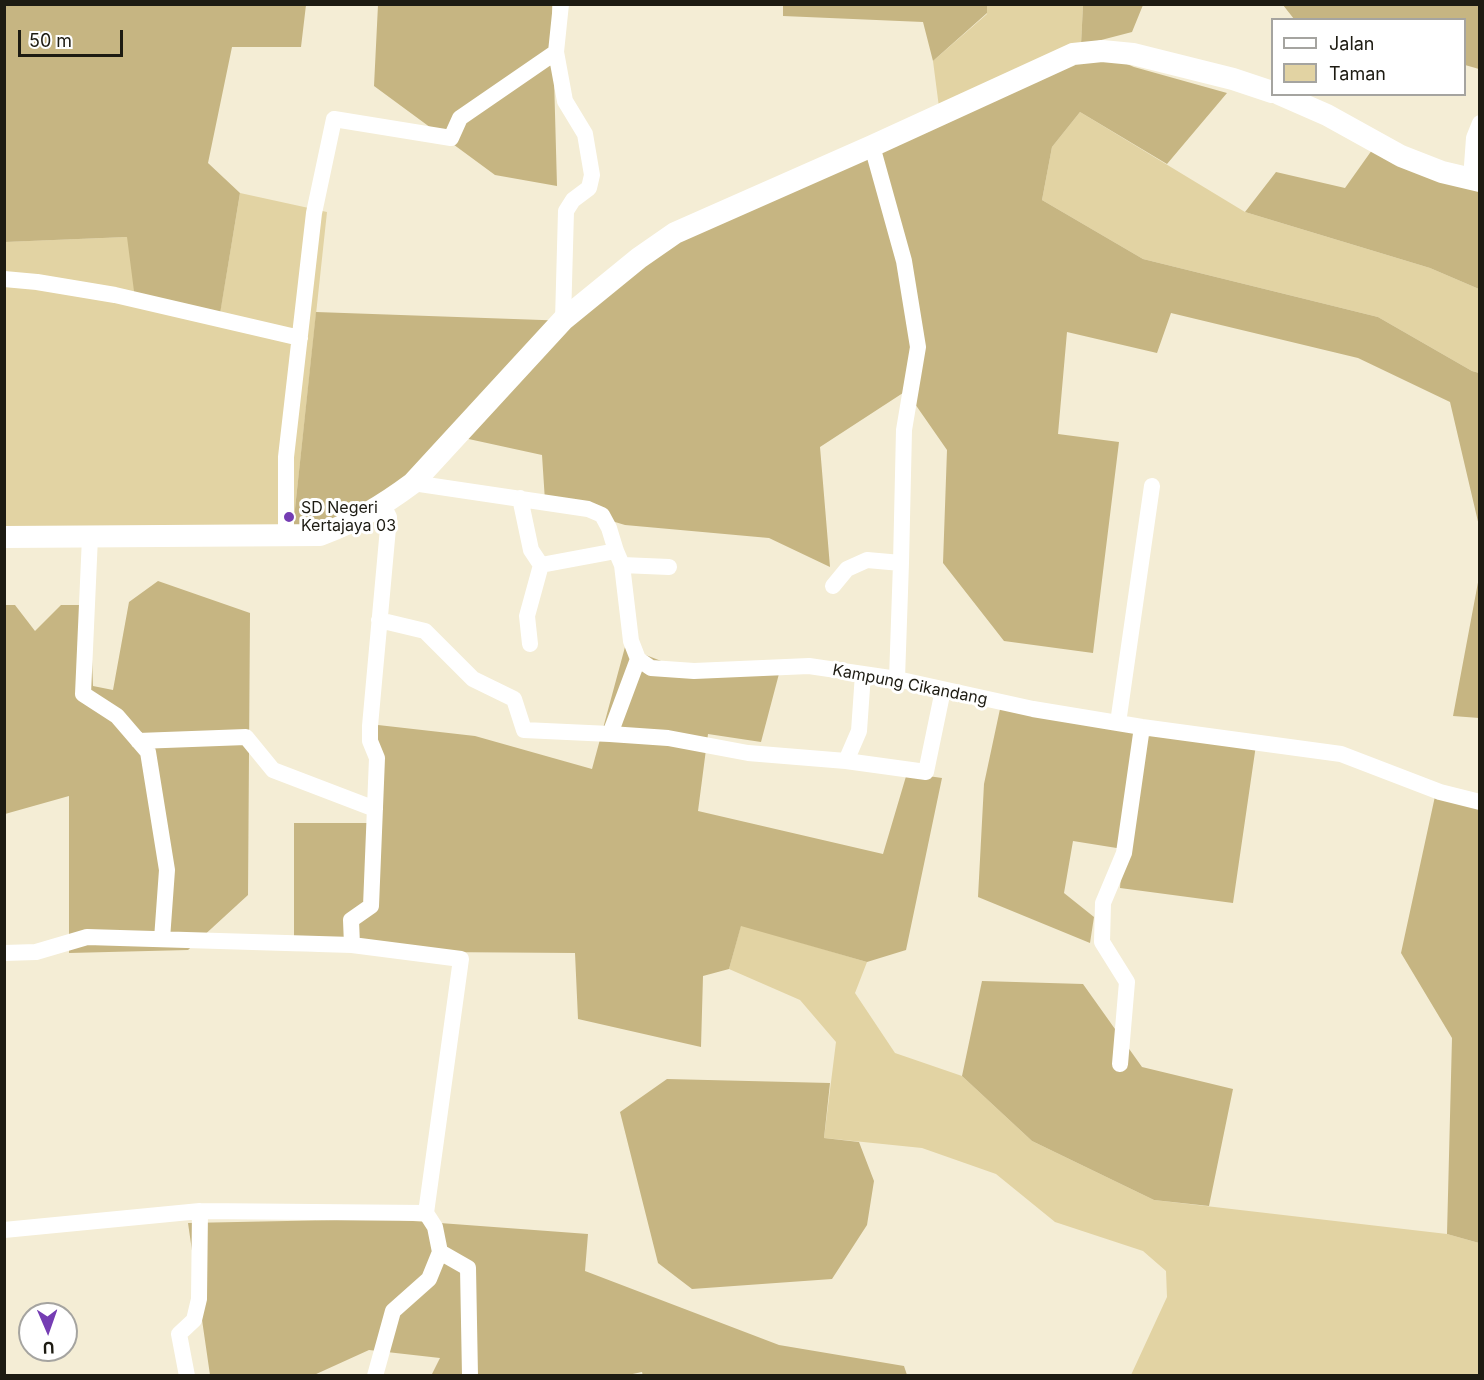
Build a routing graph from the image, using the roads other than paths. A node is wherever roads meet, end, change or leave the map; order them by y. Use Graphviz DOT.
graph roads {
  1 [pos="561,4"];
  2 [pos="556,52"];
  3 [pos="1271,92"];
  4 [pos="1284,96"];
  5 [pos="1479,123"];
  6 [pos="872,146"];
  7 [pos="1475,180"];
  8 [pos="4,279"];
  9 [pos="563,320"];
  10 [pos="300,338"];
  11 [pos="413,483"];
  12 [pos="1152,486"];
  13 [pos="520,498"];
  14 [pos="383,505"];
  15 [pos="286,535"];
  16 [pos="4,537"];
  17 [pos="90,537"];
  18 [pos="619,558"];
  19 [pos="901,563"];
  20 [pos="541,565"];
  21 [pos="669,567"];
  22 [pos="834,585"];
  23 [pos="379,620"];
  24 [pos="530,644"];
  25 [pos="638,659"];
  26 [pos="863,674"];
  27 [pos="897,679"];
  28 [pos="943,690"];
  29 [pos="1118,723"];
  30 [pos="1142,727"];
  31 [pos="610,734"];
  32 [pos="138,741"];
  33 [pos="846,761"];
  34 [pos="1479,802"];
  35 [pos="375,809"];
  36 [pos="162,939"];
  37 [pos="352,945"];
  38 [pos="4,953"];
  39 [pos="1120,1064"];
  40 [pos="200,1211"];
  41 [pos="426,1213"];
  42 [pos="4,1230"];
  43 [pos="440,1252"];
  44 [pos="187,1376"];
  45 [pos="375,1376"];
  46 [pos="470,1376"];
  1 -- 2 [label="street"];
  2 -- 9 [label="street"];
  2 -- 10 [label="street"];
  3 -- 6 [label="street"];
  4 -- 7 [label="street"];
  5 -- 7 [label="street"];
  6 -- 9 [label="street"];
  6 -- 19 [label="street"];
  8 -- 10 [label="street"];
  9 -- 11 [label="street"];
  10 -- 15 [label="street"];
  11 -- 13 [label="street"];
  11 -- 14 [label="street"];
  12 -- 29 [label="street"];
  13 -- 18 [label="street"];
  13 -- 20 [label="street"];
  14 -- 15 [label="street"];
  14 -- 23 [label="street"];
  15 -- 17 [label="street"];
  16 -- 17 [label="street"];
  17 -- 32 [label="street"];
  18 -- 20 [label="street"];
  18 -- 21 [label="street"];
  18 -- 25 [label="street"];
  19 -- 22 [label="street"];
  19 -- 27 [label="street"];
  20 -- 24 [label="street"];
  23 -- 31 [label="street"];
  23 -- 35 [label="street"];
  25 -- 26 [label="street, Kampung Cikandang"];
  25 -- 31 [label="street"];
  26 -- 27 [label="street, Kampung Cikandang"];
  26 -- 33 [label="street"];
  27 -- 28 [label="street, Kampung Cikandang"];
  28 -- 29 [label="street, Kampung Cikandang"];
  28 -- 33 [label="street"];
  29 -- 30 [label="street, Kampung Cikandang"];
  30 -- 34 [label="street, Kampung Cikandang"];
  30 -- 39 [label="street"];
  31 -- 33 [label="street"];
  32 -- 35 [label="street"];
  32 -- 36 [label="street"];
  35 -- 37 [label="street"];
  36 -- 37 [label="street"];
  36 -- 38 [label="street"];
  37 -- 41 [label="street"];
  40 -- 41 [label="street"];
  40 -- 42 [label="street"];
  40 -- 44 [label="street"];
  41 -- 43 [label="street"];
  43 -- 45 [label="street"];
  43 -- 46 [label="street"];
}
